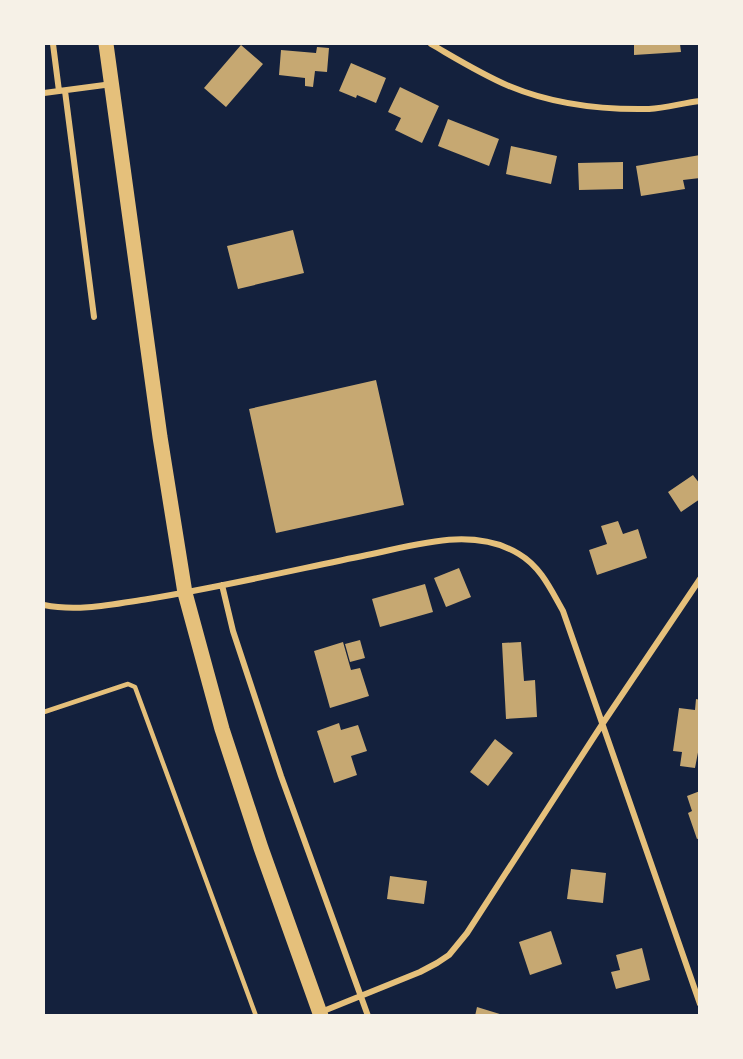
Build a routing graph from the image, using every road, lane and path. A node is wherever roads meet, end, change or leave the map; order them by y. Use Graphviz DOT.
graph roads {
  1 [pos="52,44"];
  2 [pos="106,44"];
  3 [pos="431,44"];
  4 [pos="112,84"];
  5 [pos="62,91"];
  6 [pos="44,93"];
  7 [pos="699,101"];
  8 [pos="94,317"];
  9 [pos="699,579"];
  10 [pos="222,585"];
  11 [pos="185,592"];
  12 [pos="44,605"];
  13 [pos="44,712"];
  14 [pos="603,723"];
  15 [pos="361,996"];
  16 [pos="699,1004"];
  17 [pos="321,1014"];
  18 [pos="256,1016"];
  19 [pos="368,1016"];
  1 -- 5 [label="street"];
  2 -- 4 [label="main road"];
  3 -- 7 [label="street"];
  4 -- 5 [label="street"];
  4 -- 11 [label="main road"];
  5 -- 6 [label="street"];
  5 -- 8 [label="street"];
  9 -- 14 [label="street"];
  10 -- 11 [label="street"];
  10 -- 14 [label="street"];
  10 -- 15 [label="street"];
  11 -- 12 [label="street"];
  11 -- 17 [label="main road"];
  13 -- 18 [label="lane"];
  14 -- 15 [label="street"];
  14 -- 16 [label="street"];
  15 -- 17 [label="street"];
  15 -- 19 [label="street"];
}
